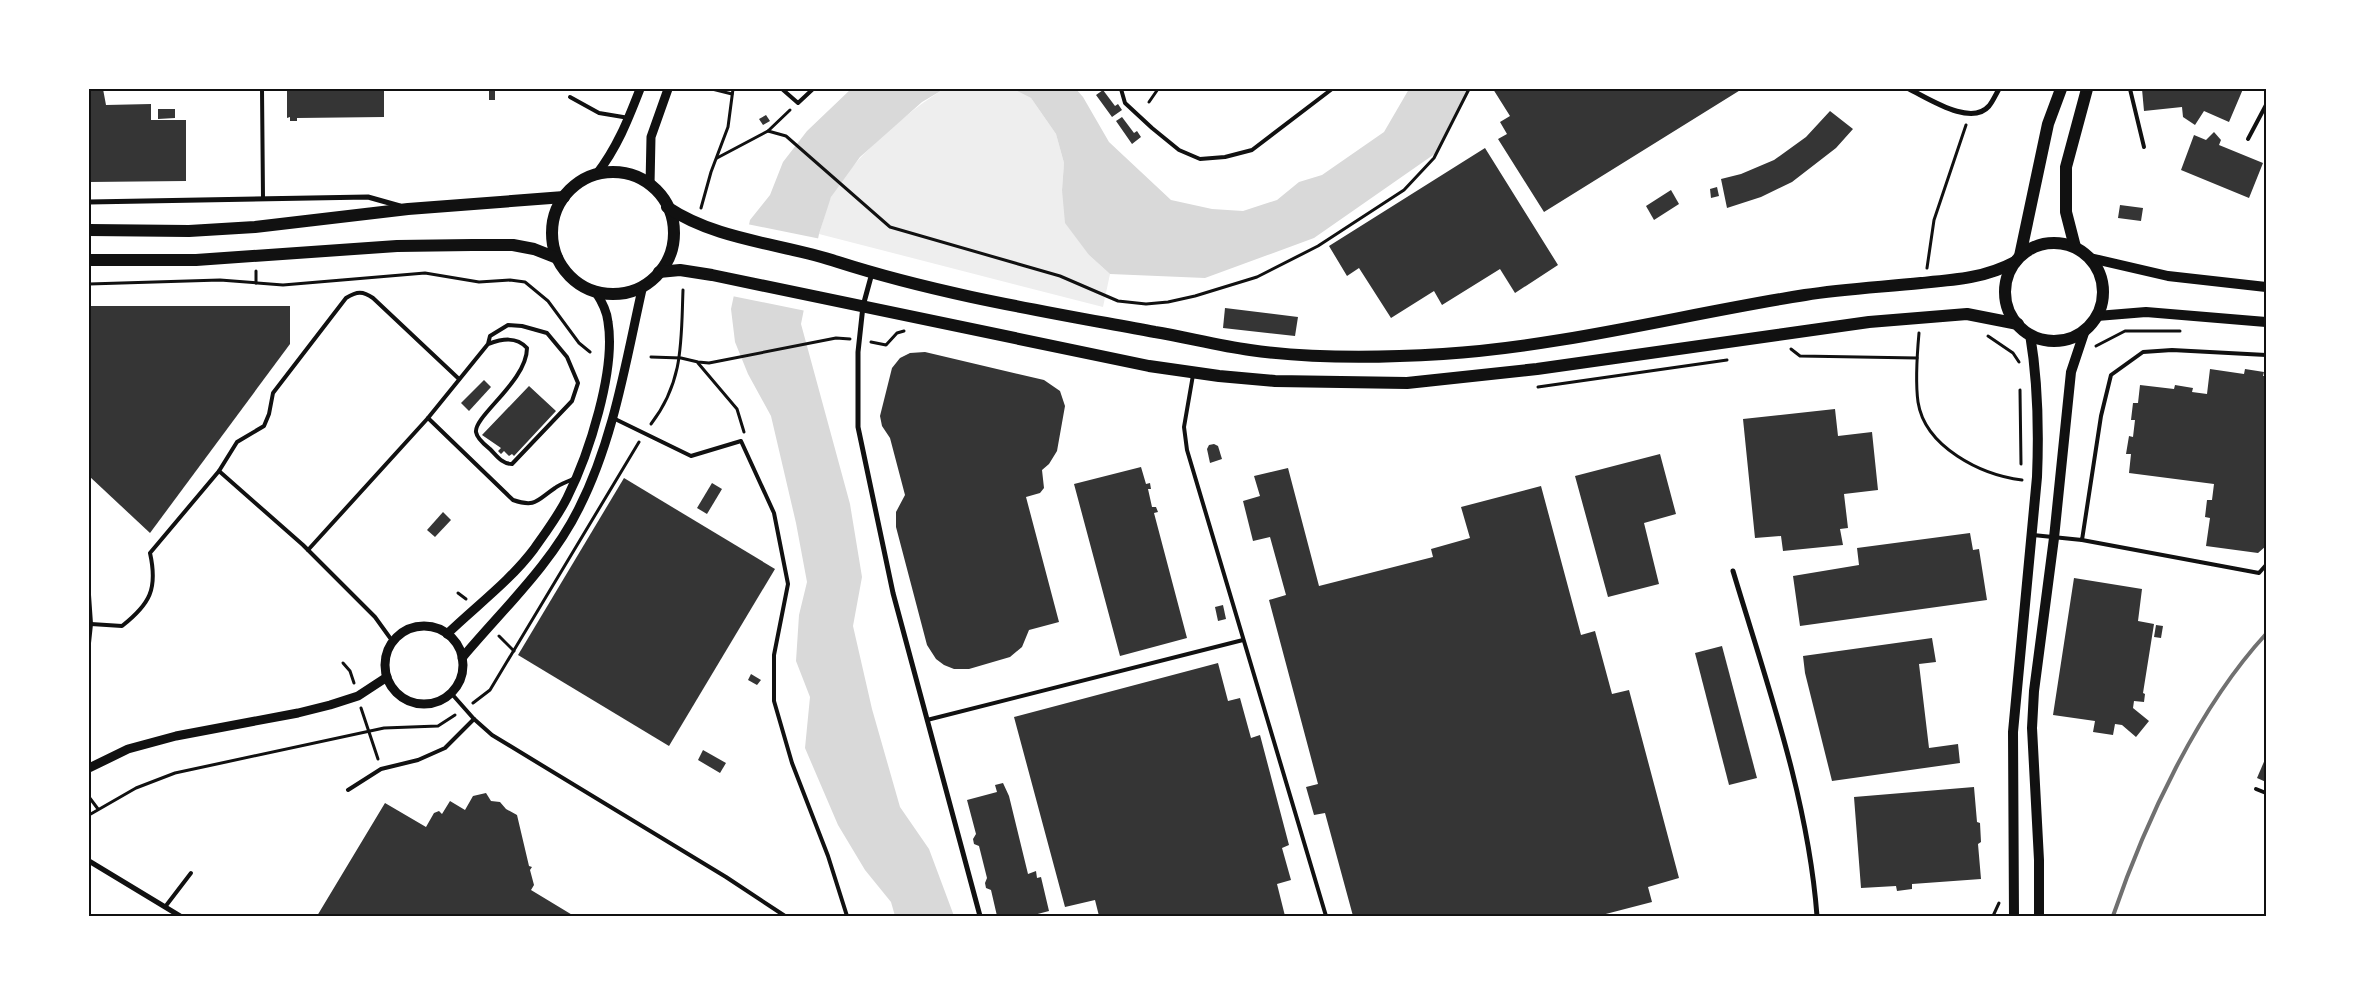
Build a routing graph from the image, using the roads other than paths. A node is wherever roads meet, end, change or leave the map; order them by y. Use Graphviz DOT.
graph roads {
  1 [pos="262,89"];
  2 [pos="640,89"];
  3 [pos="668,89"];
  4 [pos="782,89"];
  5 [pos="813,89"];
  6 [pos="1120,89"];
  7 [pos="1332,89"];
  8 [pos="1909,89"];
  9 [pos="1999,89"];
  10 [pos="2061,89"];
  11 [pos="2087,89"];
  12 [pos="2130,89"];
  13 [pos="570,97"];
  14 [pos="2266,105"];
  15 [pos="629,118"];
  16 [pos="2248,139"];
  17 [pos="2144,147"];
  18 [pos="596,175"];
  19 [pos="650,185"];
  20 [pos="564,197"];
  21 [pos="263,198"];
  22 [pos="89,202"];
  23 [pos="667,207"];
  24 [pos="408,208"];
  25 [pos="89,230"];
  26 [pos="2075,247"];
  27 [pos="557,258"];
  28 [pos="2090,258"];
  29 [pos="2017,259"];
  30 [pos="89,260"];
  31 [pos="659,272"];
  32 [pos="872,273"];
  33 [pos="643,285"];
  34 [pos="2266,287"];
  35 [pos="595,291"];
  36 [pos="862,306"];
  37 [pos="2097,316"];
  38 [pos="2266,322"];
  39 [pos="2018,324"];
  40 [pos="2085,330"];
  41 [pos="2030,334"];
  42 [pos="488,344"];
  43 [pos="2266,355"];
  44 [pos="1194,372"];
  45 [pos="459,379"];
  46 [pos="428,418"];
  47 [pos="613,418"];
  48 [pos="219,471"];
  49 [pos="575,478"];
  50 [pos="2031,534"];
  51 [pos="2054,538"];
  52 [pos="2082,540"];
  53 [pos="308,550"];
  54 [pos="2266,566"];
  55 [pos="1733,571"];
  56 [pos="89,595"];
  57 [pos="91,624"];
  58 [pos="447,634"];
  59 [pos="1244,640"];
  60 [pos="393,642"];
  61 [pos="89,643"];
  62 [pos="462,658"];
  63 [pos="387,677"];
  64 [pos="451,694"];
  65 [pos="474,719"];
  66 [pos="927,720"];
  67 [pos="89,768"];
  68 [pos="2256,789"];
  69 [pos="348,790"];
  70 [pos="2266,793"];
  71 [pos="89,861"];
  72 [pos="191,873"];
  73 [pos="165,907"];
  74 [pos="178,915"];
  75 [pos="784,916"];
  76 [pos="847,916"];
  77 [pos="980,916"];
  78 [pos="1326,916"];
  79 [pos="1816,916"];
  80 [pos="2014,916"];
  81 [pos="2039,916"];
  1 -- 21 [label="lane"];
  2 -- 15 [label="street"];
  3 -- 19 [label="street"];
  4 -- 5 [label="lane"];
  6 -- 7 [label="lane"];
  8 -- 9 [label="street"];
  10 -- 29 [label="main road"];
  11 -- 26 [label="main road"];
  12 -- 17 [label="lane"];
  13 -- 15 [label="lane"];
  14 -- 16 [label="lane"];
  15 -- 18 [label="street"];
  18 -- 19 [label="main road"];
  18 -- 20 [label="main road"];
  19 -- 23 [label="main road"];
  20 -- 24 [label="main road"];
  20 -- 27 [label="main road"];
  21 -- 22 [label="street"];
  21 -- 24 [label="street"];
  23 -- 31 [label="main road"];
  23 -- 32 [label="main road"];
  24 -- 25 [label="main road"];
  26 -- 28 [label="main road"];
  26 -- 29 [label="main road"];
  27 -- 30 [label="main road"];
  27 -- 35 [label="main road"];
  28 -- 34 [label="main road"];
  28 -- 37 [label="main road"];
  29 -- 32 [label="main road"];
  29 -- 39 [label="main road"];
  31 -- 33 [label="main road"];
  31 -- 36 [label="main road"];
  32 -- 36 [label="street"];
  33 -- 35 [label="main road"];
  33 -- 47 [label="street"];
  35 -- 49 [label="street"];
  36 -- 44 [label="main road"];
  36 -- 66 [label="street"];
  37 -- 38 [label="main road"];
  37 -- 40 [label="main road"];
  39 -- 41 [label="main road"];
  39 -- 44 [label="main road"];
  40 -- 41 [label="main road"];
  40 -- 51 [label="main road"];
  41 -- 50 [label="main road"];
  42 -- 42 [label="lane"];
  42 -- 45 [label="lane"];
  43 -- 52 [label="lane"];
  44 -- 59 [label="lane"];
  45 -- 46 [label="lane"];
  45 -- 48 [label="lane"];
  46 -- 49 [label="lane"];
  46 -- 53 [label="lane"];
  47 -- 62 [label="street"];
  47 -- 76 [label="lane"];
  48 -- 53 [label="lane"];
  48 -- 57 [label="lane"];
  49 -- 58 [label="street"];
  50 -- 51 [label="lane"];
  50 -- 80 [label="main road"];
  51 -- 52 [label="lane"];
  51 -- 81 [label="main road"];
  52 -- 54 [label="lane"];
  53 -- 60 [label="lane"];
  55 -- 79 [label="street"];
  56 -- 57 [label="lane"];
  57 -- 61 [label="lane"];
  58 -- 60 [label="street"];
  58 -- 62 [label="street"];
  59 -- 66 [label="lane"];
  59 -- 78 [label="lane"];
  60 -- 63 [label="street"];
  62 -- 64 [label="street"];
  63 -- 64 [label="street"];
  63 -- 67 [label="street"];
  64 -- 65 [label="lane"];
  65 -- 69 [label="lane"];
  65 -- 75 [label="lane"];
  66 -- 77 [label="street"];
  68 -- 70 [label="lane"];
  71 -- 73 [label="street"];
  72 -- 73 [label="lane"];
  73 -- 74 [label="street"];
}
